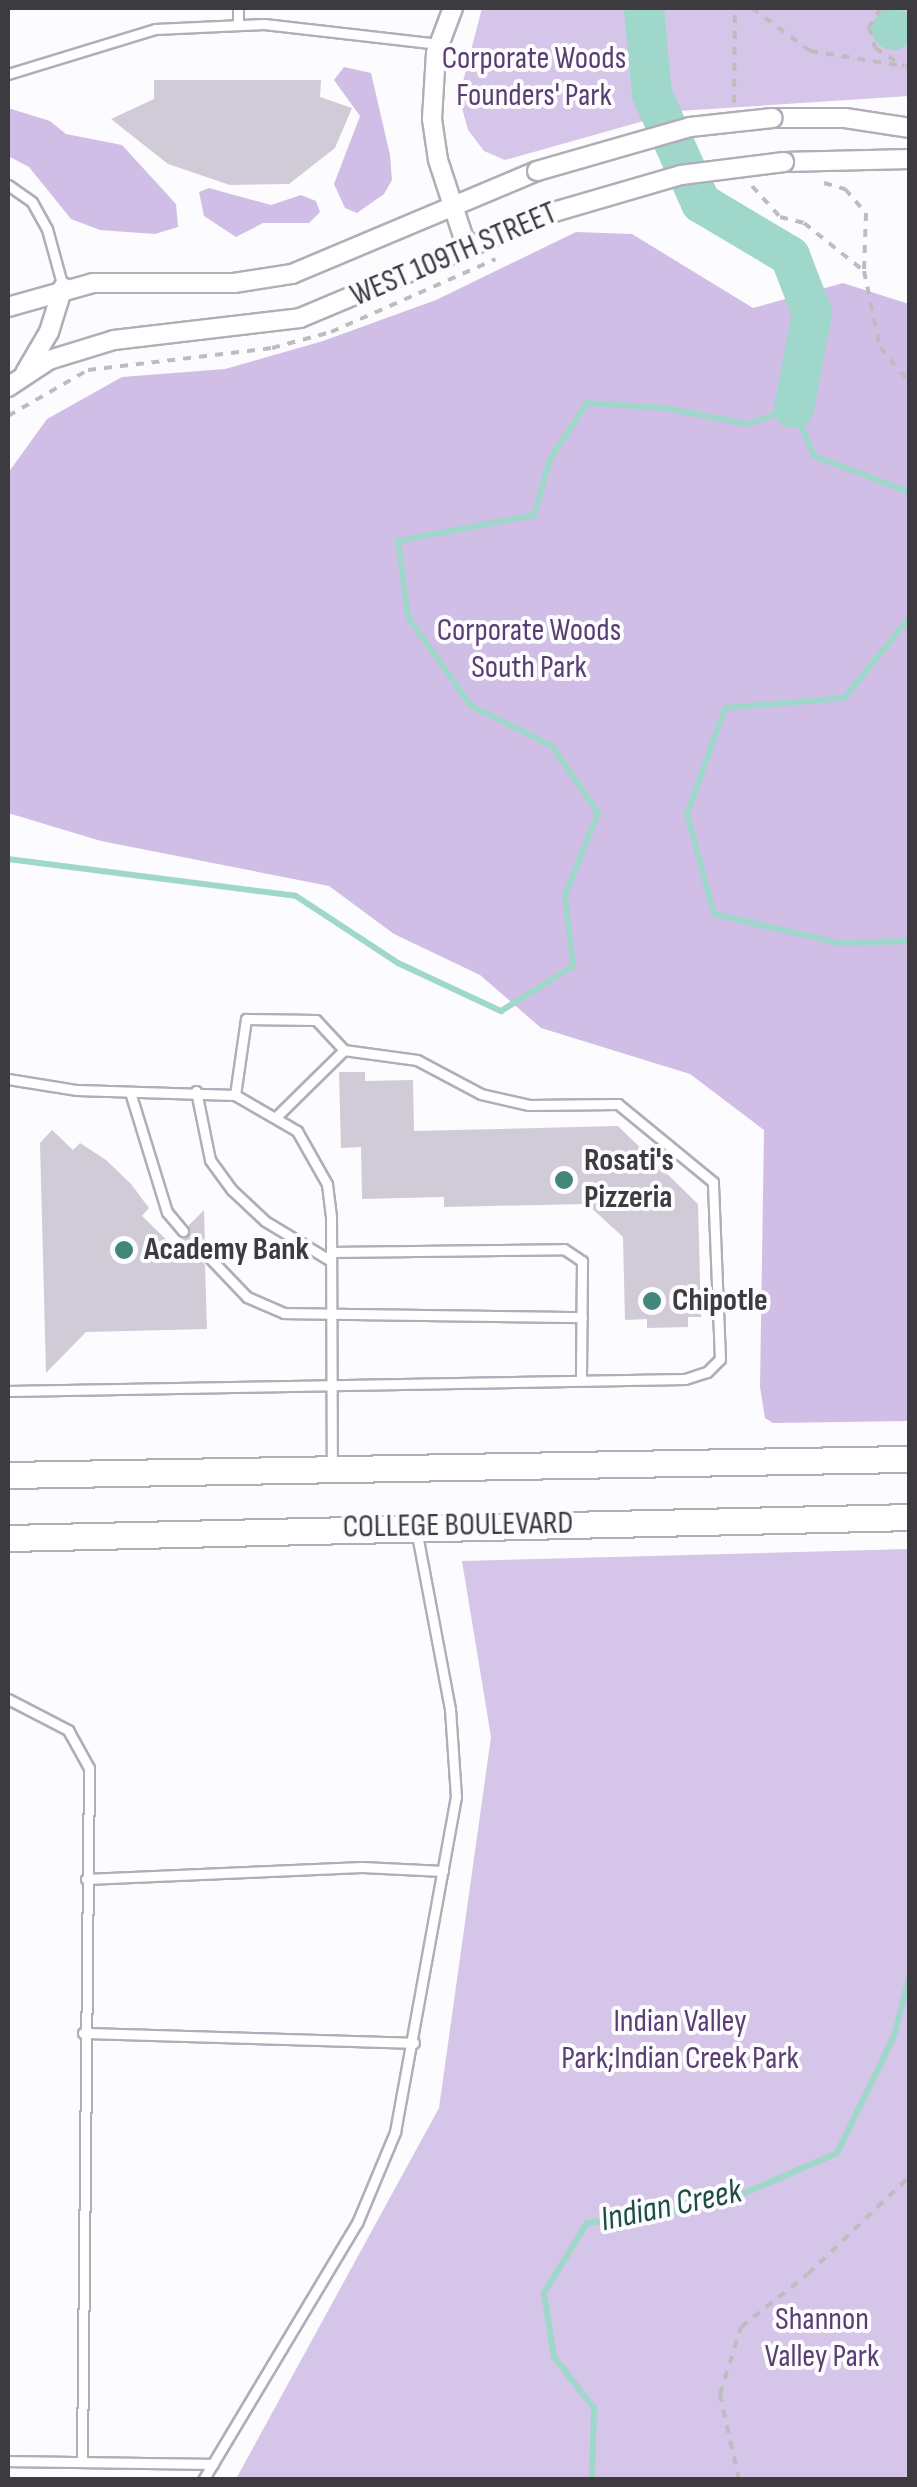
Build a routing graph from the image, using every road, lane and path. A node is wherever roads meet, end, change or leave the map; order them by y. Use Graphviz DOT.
graph roads {
  1 [pos="238,8"];
  2 [pos="452,8"];
  3 [pos="736,8"];
  4 [pos="752,8"];
  5 [pos="882,8"];
  6 [pos="238,25"];
  7 [pos="440,44"];
  8 [pos="908,67"];
  9 [pos="8,74"];
  10 [pos="738,118"];
  11 [pos="910,128"];
  12 [pos="910,160"];
  13 [pos="750,175"];
  14 [pos="818,181"];
  15 [pos="8,186"];
  16 [pos="453,207"];
  17 [pos="467,248"];
  18 [pos="864,271"];
  19 [pos="64,288"];
  20 [pos="9,302"];
  21 [pos="25,374"];
  22 [pos="910,383"];
  23 [pos="8,386"];
  24 [pos="344,1050"];
  25 [pos="8,1079"];
  26 [pos="196,1091"];
  27 [pos="130,1092"];
  28 [pos="235,1095"];
  29 [pos="278,1115"];
  30 [pos="183,1231"];
  31 [pos="205,1253"];
  32 [pos="331,1256"];
  33 [pos="331,1316"];
  34 [pos="582,1317"];
  35 [pos="581,1380"];
  36 [pos="332,1385"];
  37 [pos="8,1391"];
  38 [pos="910,1459"];
  39 [pos="332,1469"];
  40 [pos="8,1475"];
  41 [pos="910,1516"];
  42 [pos="416,1527"];
  43 [pos="8,1538"];
  44 [pos="8,1700"];
  45 [pos="444,1871"];
  46 [pos="86,1879"];
  47 [pos="83,2033"];
  48 [pos="414,2043"];
  49 [pos="910,2176"];
  50 [pos="8,2461"];
  51 [pos="82,2461"];
  52 [pos="213,2464"];
  53 [pos="203,2480"];
  54 [pos="739,2480"];
  1 -- 6 [label="lane"];
  2 -- 7 [label="street"];
  3 -- 10 [label="path"];
  4 -- 8 [label="path"];
  5 -- 8 [label="path"];
  6 -- 7 [label="lane"];
  6 -- 9 [label="lane"];
  7 -- 16 [label="street"];
  11 -- 16 [label="street, WEST 109TH STREET, bridge"];
  12 -- 17 [label="street, WEST 109TH STREET, bridge"];
  13 -- 18 [label="path"];
  14 -- 18 [label="path"];
  15 -- 19 [label="lane"];
  16 -- 17 [label="street"];
  16 -- 19 [label="street, WEST 109TH STREET"];
  17 -- 21 [label="street, WEST 109TH STREET"];
  18 -- 22 [label="path"];
  19 -- 20 [label="street, WEST 109TH STREET"];
  19 -- 21 [label="street"];
  21 -- 23 [label="street, WEST 109TH STREET"];
  24 -- 28 [label="lane"];
  24 -- 29 [label="lane"];
  24 -- 35 [label="lane"];
  25 -- 27 [label="lane"];
  26 -- 27 [label="lane"];
  26 -- 28 [label="lane"];
  26 -- 32 [label="lane"];
  27 -- 30 [label="lane"];
  28 -- 29 [label="lane"];
  29 -- 32 [label="lane"];
  31 -- 33 [label="lane"];
  32 -- 33 [label="lane"];
  32 -- 34 [label="lane"];
  33 -- 34 [label="lane"];
  33 -- 36 [label="lane"];
  34 -- 35 [label="lane"];
  35 -- 36 [label="lane"];
  36 -- 37 [label="lane"];
  36 -- 39 [label="lane"];
  38 -- 39 [label="main road, COLLEGE BOULEVARD"];
  39 -- 40 [label="main road, COLLEGE BOULEVARD"];
  41 -- 42 [label="main road, COLLEGE BOULEVARD"];
  42 -- 43 [label="main road, COLLEGE BOULEVARD"];
  42 -- 45 [label="lane"];
  44 -- 46 [label="lane"];
  45 -- 46 [label="lane"];
  45 -- 48 [label="lane"];
  46 -- 47 [label="lane"];
  47 -- 48 [label="lane"];
  47 -- 51 [label="lane"];
  48 -- 52 [label="lane"];
  49 -- 54 [label="path"];
  50 -- 51 [label="lane"];
  51 -- 52 [label="lane"];
  52 -- 53 [label="lane"];
}
